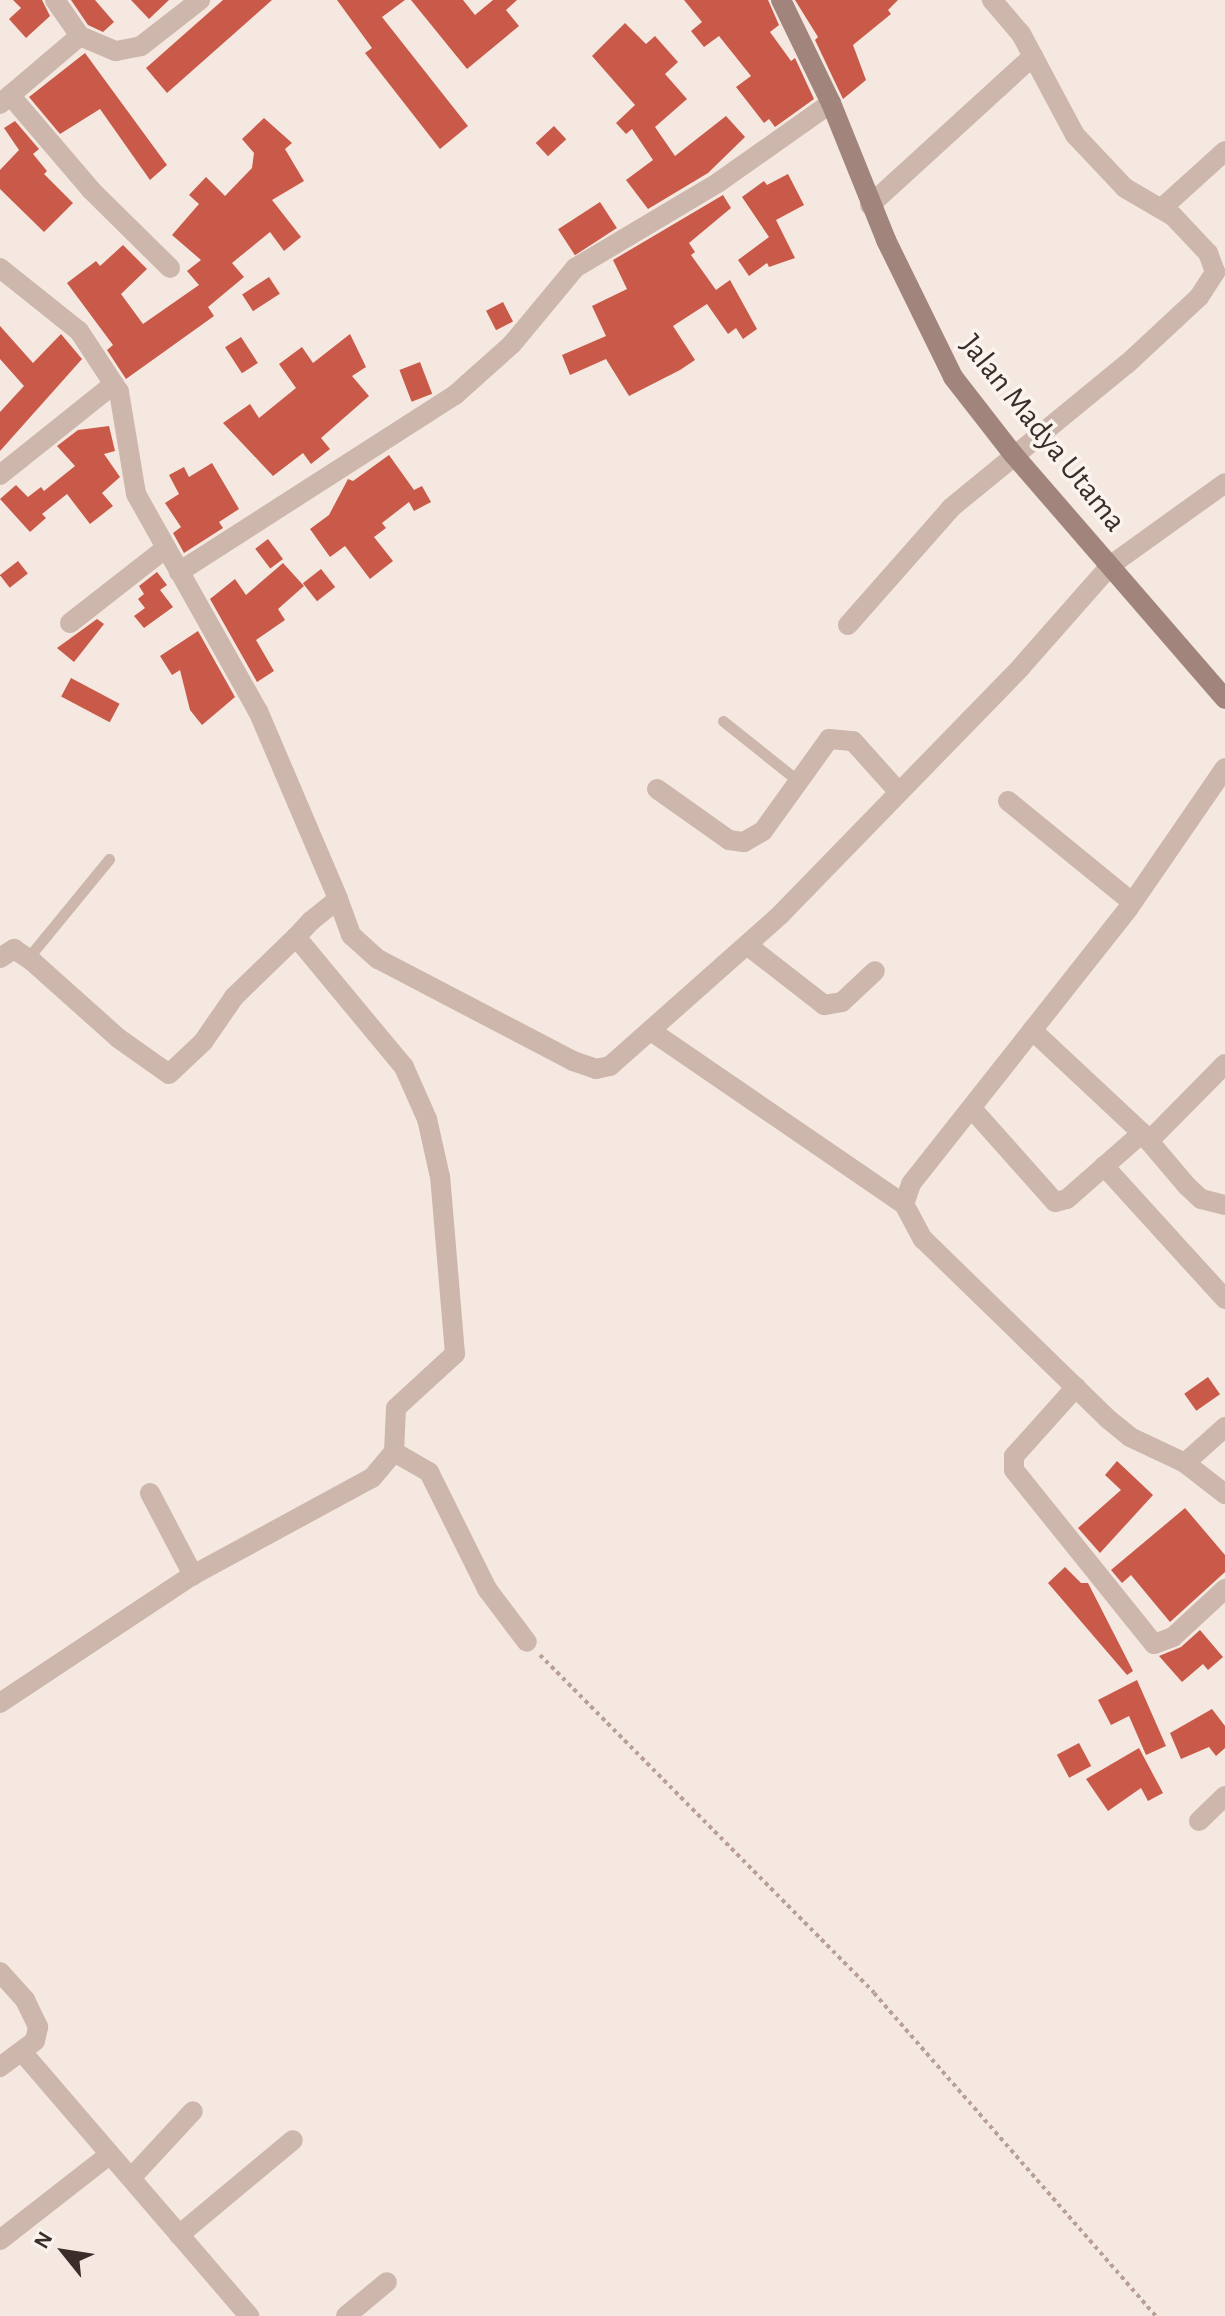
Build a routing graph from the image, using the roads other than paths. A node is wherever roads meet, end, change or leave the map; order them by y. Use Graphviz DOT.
graph roads {
  1 [pos="55,0"];
  2 [pos="200,0"];
  3 [pos="781,0"];
  4 [pos="992,0"];
  5 [pos="80,36"];
  6 [pos="1033,56"];
  7 [pos="5,100"];
  8 [pos="831,103"];
  9 [pos="1225,151"];
  10 [pos="870,205"];
  11 [pos="1162,208"];
  12 [pos="0,268"];
  13 [pos="170,268"];
  14 [pos="1220,277"];
  15 [pos="114,384"];
  16 [pos="1013,454"];
  17 [pos="0,475"];
  18 [pos="1225,483"];
  19 [pos="166,548"];
  20 [pos="1111,565"];
  21 [pos="179,572"];
  22 [pos="70,623"];
  23 [pos="848,625"];
  24 [pos="1225,699"];
  25 [pos="723,721"];
  26 [pos="1225,768"];
  27 [pos="797,780"];
  28 [pos="657,789"];
  29 [pos="897,790"];
  30 [pos="1008,801"];
  31 [pos="109,859"];
  32 [pos="335,901"];
  33 [pos="1132,902"];
  34 [pos="296,937"];
  35 [pos="747,945"];
  36 [pos="10,951"];
  37 [pos="875,971"];
  38 [pos="1032,1030"];
  39 [pos="651,1031"];
  40 [pos="1225,1064"];
  41 [pos="974,1111"];
  42 [pos="1146,1137"];
  43 [pos="1104,1166"];
  44 [pos="904,1204"];
  45 [pos="1225,1205"];
  46 [pos="1225,1299"];
  47 [pos="1076,1387"];
  48 [pos="1225,1427"];
  49 [pos="394,1452"];
  50 [pos="1185,1463"];
  51 [pos="150,1493"];
  52 [pos="1225,1494"];
  53 [pos="193,1575"];
  54 [pos="1225,1589"];
  55 [pos="527,1642"];
  56 [pos="0,1703"];
  57 [pos="1225,1796"];
  58 [pos="1199,1821"];
  59 [pos="0,1972"];
  60 [pos="23,2053"];
  61 [pos="0,2067"];
  62 [pos="193,2111"];
  63 [pos="293,2140"];
  64 [pos="109,2155"];
  65 [pos="131,2178"];
  66 [pos="179,2235"];
  67 [pos="0,2240"];
  68 [pos="387,2282"];
  69 [pos="249,2316"];
  70 [pos="346,2316"];
  1 -- 5 [label="street"];
  2 -- 5 [label="street"];
  3 -- 8 [label="street, Jalan Madya Utama"];
  4 -- 6 [label="street"];
  5 -- 7 [label="street"];
  6 -- 10 [label="street"];
  6 -- 11 [label="street"];
  7 -- 13 [label="street"];
  8 -- 10 [label="street, Jalan Madya Utama"];
  8 -- 21 [label="street"];
  9 -- 11 [label="street"];
  10 -- 16 [label="street, Jalan Madya Utama"];
  11 -- 14 [label="street"];
  12 -- 15 [label="street"];
  14 -- 16 [label="street"];
  15 -- 17 [label="street"];
  15 -- 19 [label="street"];
  16 -- 20 [label="street, Jalan Madya Utama"];
  16 -- 23 [label="street"];
  18 -- 20 [label="street"];
  19 -- 21 [label="street"];
  19 -- 22 [label="street"];
  20 -- 24 [label="street, Jalan Madya Utama"];
  20 -- 29 [label="street"];
  21 -- 32 [label="street"];
  25 -- 27 [label="lane"];
  26 -- 33 [label="street"];
  27 -- 28 [label="street"];
  27 -- 29 [label="street"];
  29 -- 35 [label="street"];
  30 -- 33 [label="street"];
  31 -- 36 [label="lane"];
  32 -- 34 [label="street"];
  32 -- 39 [label="street"];
  33 -- 38 [label="street"];
  34 -- 36 [label="street"];
  34 -- 49 [label="street"];
  35 -- 37 [label="street"];
  35 -- 39 [label="street"];
  38 -- 41 [label="street"];
  38 -- 42 [label="street"];
  39 -- 44 [label="street"];
  40 -- 42 [label="street"];
  41 -- 43 [label="street"];
  41 -- 44 [label="street"];
  42 -- 43 [label="street"];
  42 -- 45 [label="street"];
  43 -- 46 [label="street"];
  44 -- 47 [label="street"];
  47 -- 50 [label="street"];
  47 -- 54 [label="street"];
  48 -- 50 [label="street"];
  49 -- 53 [label="street"];
  49 -- 55 [label="street"];
  50 -- 52 [label="street"];
  51 -- 53 [label="street"];
  53 -- 56 [label="street"];
  57 -- 58 [label="street"];
  59 -- 60 [label="street"];
  60 -- 61 [label="street"];
  60 -- 64 [label="street"];
  62 -- 65 [label="street"];
  63 -- 66 [label="street"];
  64 -- 65 [label="street"];
  64 -- 67 [label="street"];
  65 -- 66 [label="street"];
  66 -- 69 [label="street"];
  68 -- 70 [label="street"];
}
